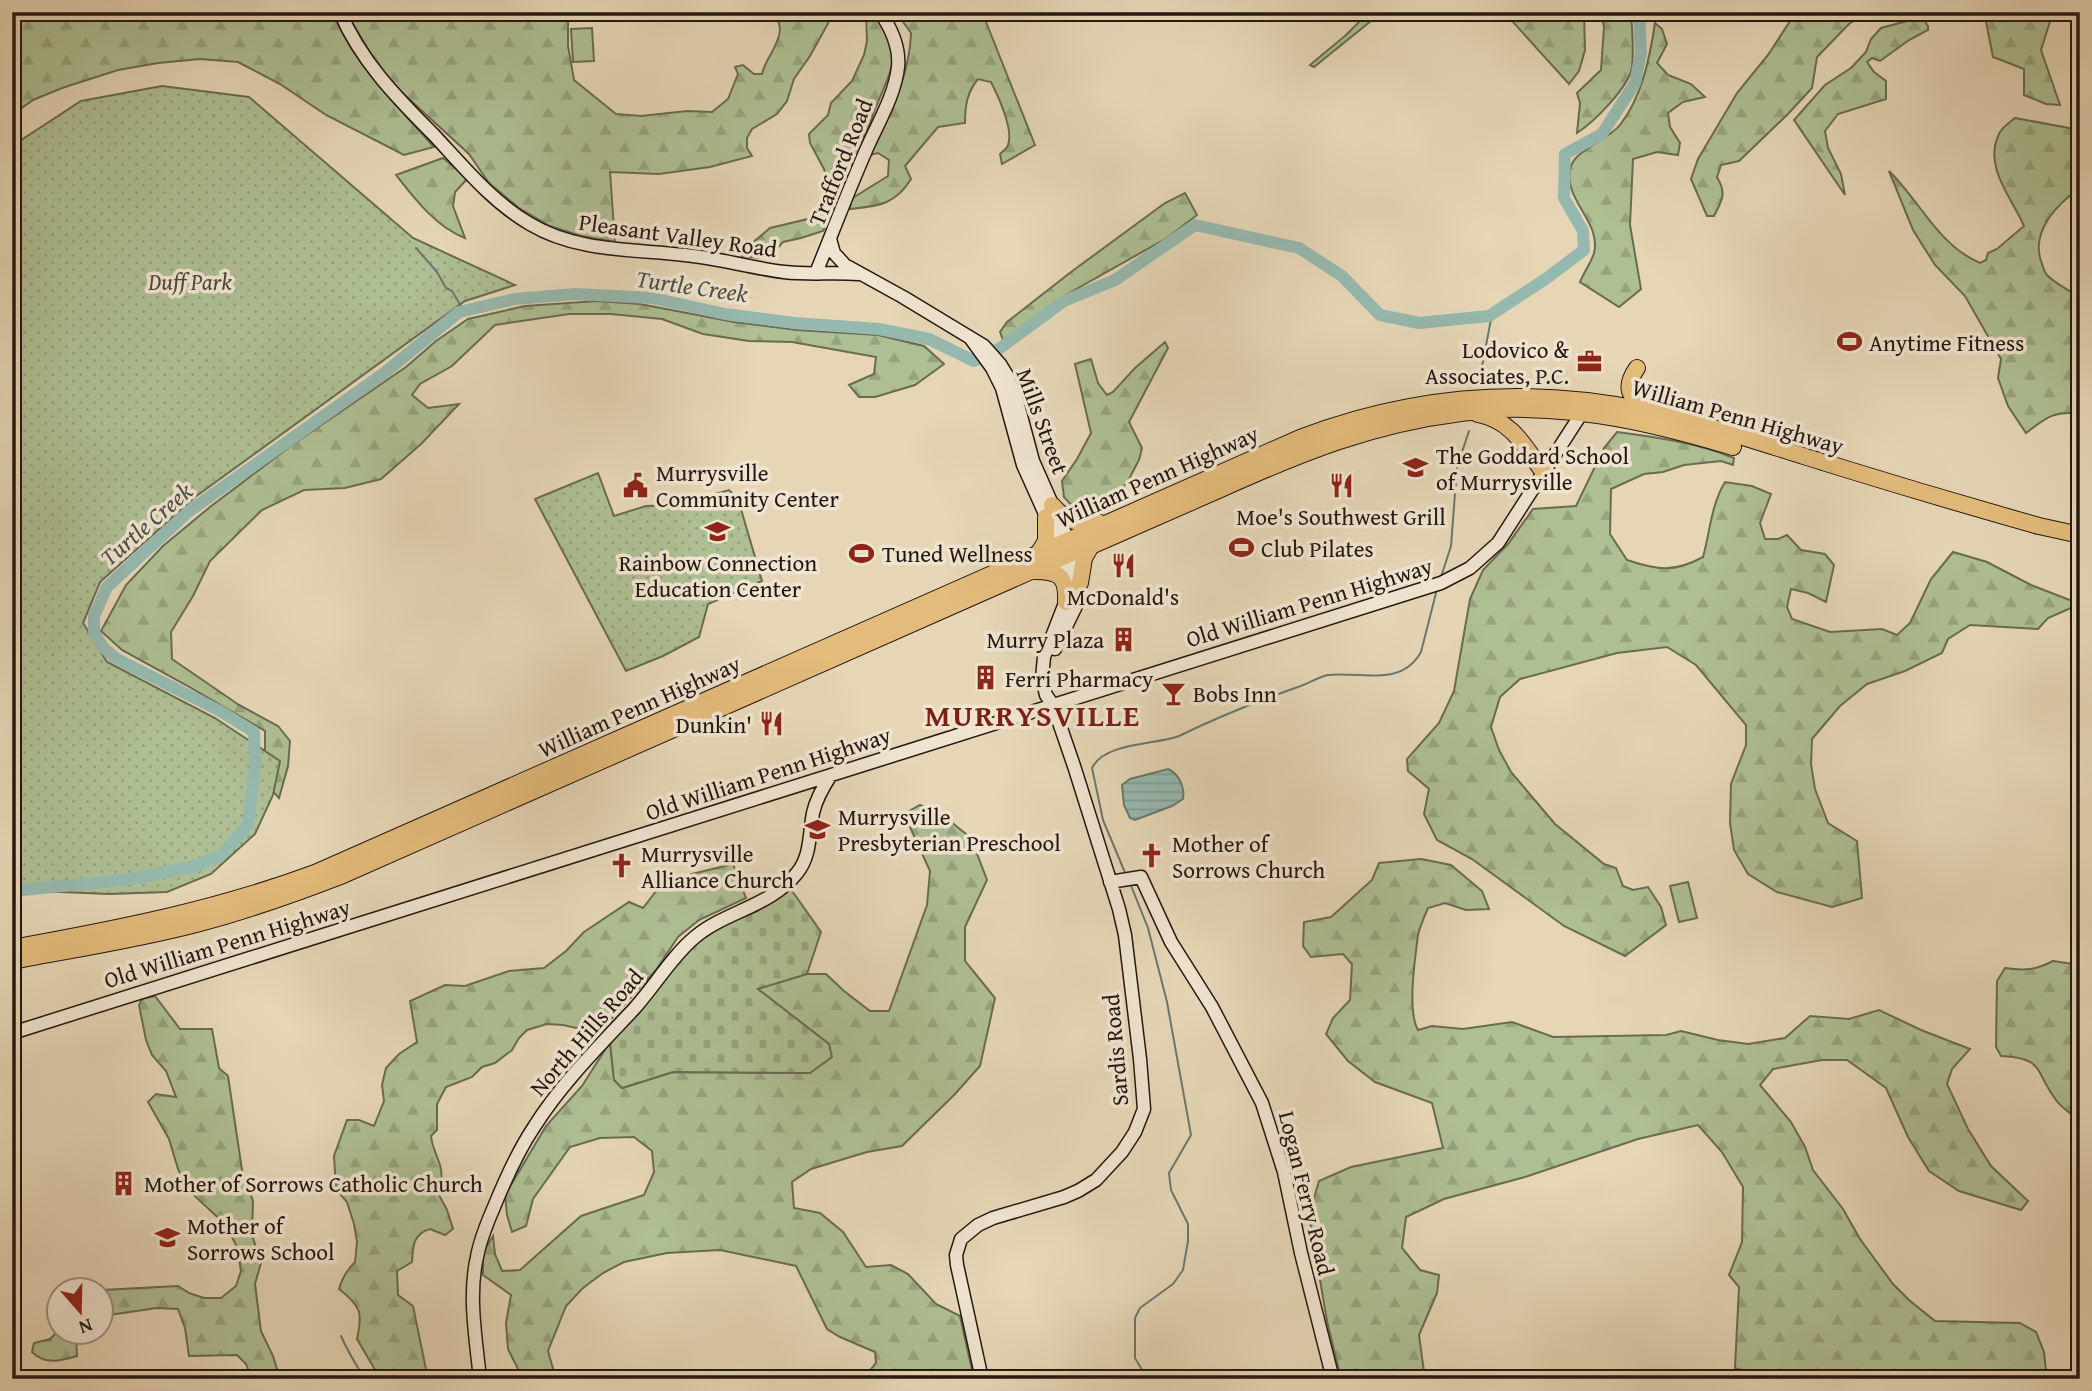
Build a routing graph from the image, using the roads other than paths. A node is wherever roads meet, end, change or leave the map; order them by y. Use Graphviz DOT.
graph roads {
  1 [pos="340,12"];
  2 [pos="880,12"];
  3 [pos="830,239"];
  4 [pos="816,273"];
  5 [pos="858,274"];
  6 [pos="978,345"];
  7 [pos="1637,368"];
  8 [pos="1585,405"];
  9 [pos="1469,412"];
  10 [pos="1651,412"];
  11 [pos="1284,445"];
  12 [pos="1238,466"];
  13 [pos="1544,473"];
  14 [pos="1252,474"];
  15 [pos="1201,497"];
  16 [pos="1049,511"];
  17 [pos="1114,520"];
  18 [pos="2080,535"];
  19 [pos="2080,544"];
  20 [pos="1091,546"];
  21 [pos="1065,549"];
  22 [pos="1038,554"];
  23 [pos="1030,571"];
  24 [pos="1080,583"];
  25 [pos="1066,602"];
  26 [pos="815,653"];
  27 [pos="795,675"];
  28 [pos="1053,705"];
  29 [pos="831,775"];
  30 [pos="422,827"];
  31 [pos="396,852"];
  32 [pos="1126,879"];
  33 [pos="12,948"];
  34 [pos="12,961"];
  35 [pos="12,1033"];
  36 [pos="480,1379"];
  37 [pos="982,1379"];
  38 [pos="1332,1379"];
  1 -- 4 [label="main road, Pleasant Valley Road"];
  2 -- 3 [label="main road, Trafford Road"];
  3 -- 4 [label="main road"];
  3 -- 5 [label="main road, Trafford Road"];
  4 -- 5 [label="main road, Pleasant Valley Road"];
  5 -- 6 [label="main road, Trafford Road"];
  6 -- 16 [label="main road, Mills Street"];
  7 -- 10 [label="highway"];
  8 -- 9 [label="highway, William Penn Highway"];
  8 -- 10 [label="highway, William Penn Highway"];
  8 -- 11 [label="highway, William Penn Highway"];
  8 -- 13 [label="main road, Old William Penn Highway"];
  8 -- 19 [label="highway, William Penn Highway"];
  9 -- 13 [label="highway"];
  9 -- 14 [label="highway, William Penn Highway"];
  10 -- 18 [label="highway, William Penn Highway"];
  11 -- 12 [label="highway, William Penn Highway"];
  11 -- 14 [label="highway"];
  12 -- 15 [label="highway"];
  12 -- 17 [label="highway, William Penn Highway"];
  13 -- 28 [label="main road, Old William Penn Highway"];
  14 -- 15 [label="highway, William Penn Highway"];
  15 -- 20 [label="highway, William Penn Highway"];
  16 -- 17 [label="highway"];
  16 -- 21 [label="main road, Mills Street"];
  16 -- 22 [label="highway"];
  17 -- 21 [label="highway, William Penn Highway"];
  20 -- 21 [label="highway, William Penn Highway"];
  20 -- 24 [label="highway"];
  21 -- 22 [label="highway, William Penn Highway"];
  21 -- 23 [label="highway, William Penn Highway"];
  21 -- 24 [label="main road"];
  21 -- 25 [label="main road"];
  22 -- 26 [label="highway, William Penn Highway"];
  23 -- 25 [label="highway"];
  23 -- 27 [label="highway, William Penn Highway"];
  24 -- 28 [label="main road"];
  25 -- 28 [label="main road"];
  26 -- 27 [label="highway"];
  26 -- 30 [label="highway, William Penn Highway"];
  27 -- 31 [label="highway, William Penn Highway"];
  28 -- 29 [label="main road, Old William Penn Highway"];
  28 -- 32 [label="main road, Sardis Road"];
  29 -- 35 [label="main road, Old William Penn Highway"];
  29 -- 36 [label="main road, North Hills Road"];
  30 -- 31 [label="highway"];
  30 -- 33 [label="highway, William Penn Highway"];
  31 -- 34 [label="highway, William Penn Highway"];
  32 -- 37 [label="main road, Sardis Road"];
  32 -- 38 [label="main road, Logan Ferry Road"];
}
